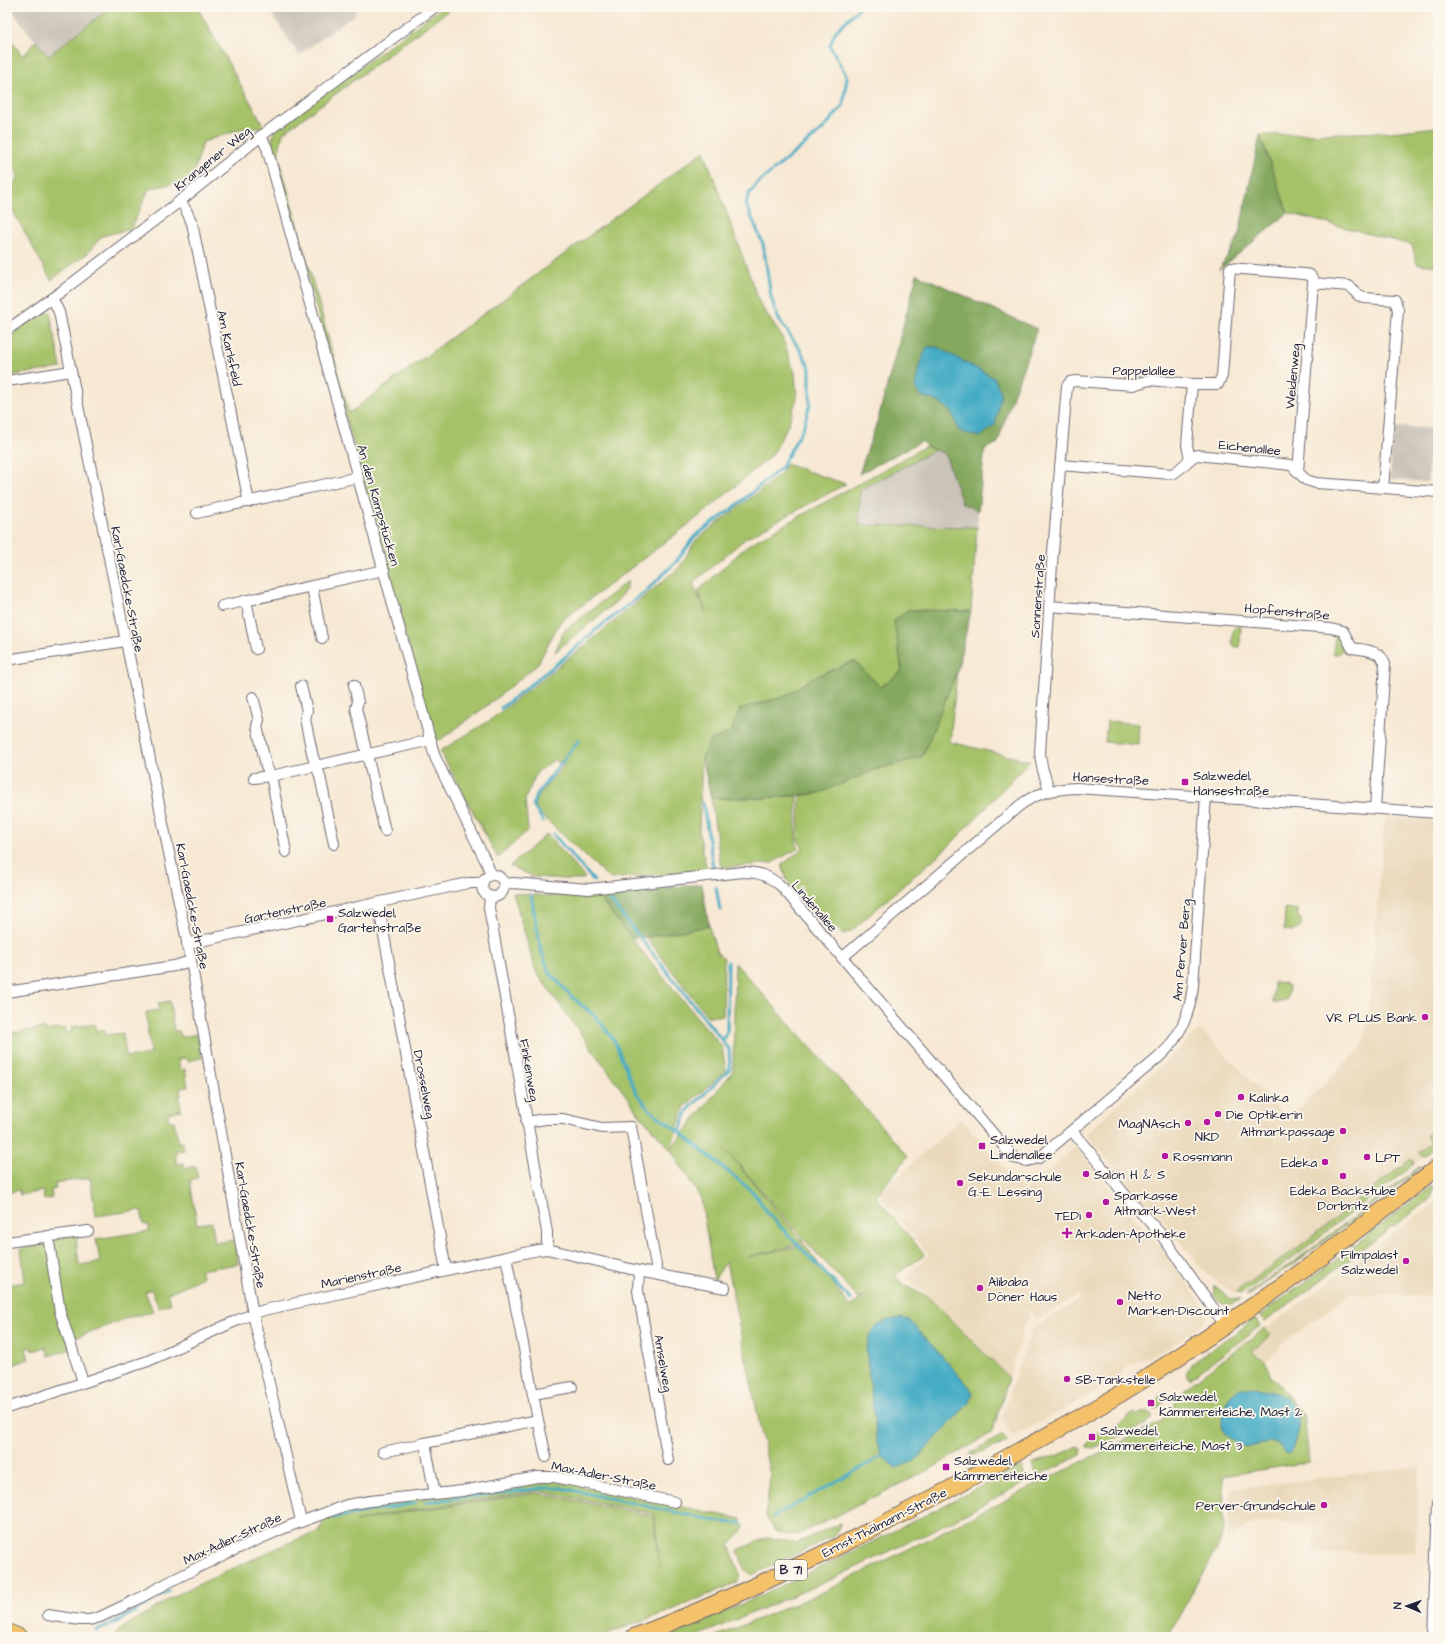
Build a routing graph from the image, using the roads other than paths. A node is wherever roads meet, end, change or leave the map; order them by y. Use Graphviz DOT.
graph roads {
  1 [pos="435,7"];
  2 [pos="261,136"];
  3 [pos="180,201"];
  4 [pos="1313,283"];
  5 [pos="52,298"];
  6 [pos="7,330"];
  7 [pos="71,371"];
  8 [pos="7,381"];
  9 [pos="1192,384"];
  10 [pos="1064,403"];
  11 [pos="1190,459"];
  12 [pos="1060,465"];
  13 [pos="1298,471"];
  14 [pos="358,476"];
  15 [pos="1383,488"];
  16 [pos="1438,492"];
  17 [pos="249,502"];
  18 [pos="198,513"];
  19 [pos="384,570"];
  20 [pos="312,587"];
  21 [pos="246,600"];
  22 [pos="222,606"];
  23 [pos="1049,606"];
  24 [pos="322,638"];
  25 [pos="125,641"];
  26 [pos="256,649"];
  27 [pos="7,660"];
  28 [pos="354,685"];
  29 [pos="301,686"];
  30 [pos="253,696"];
  31 [pos="431,740"];
  32 [pos="367,755"];
  33 [pos="316,766"];
  34 [pos="271,776"];
  35 [pos="254,778"];
  36 [pos="1049,790"];
  37 [pos="1206,796"];
  38 [pos="1376,808"];
  39 [pos="1438,813"];
  40 [pos="385,830"];
  41 [pos="334,844"];
  42 [pos="286,852"];
  43 [pos="491,875"];
  44 [pos="483,884"];
  45 [pos="504,884"];
  46 [pos="490,896"];
  47 [pos="378,903"];
  48 [pos="187,944"];
  49 [pos="842,958"];
  50 [pos="191,961"];
  51 [pos="7,992"];
  52 [pos="526,1122"];
  53 [pos="1072,1131"];
  54 [pos="1014,1158"];
  55 [pos="1438,1166"];
  56 [pos="88,1231"];
  57 [pos="48,1236"];
  58 [pos="7,1242"];
  59 [pos="547,1249"];
  60 [pos="506,1257"];
  61 [pos="446,1270"];
  62 [pos="639,1271"];
  63 [pos="655,1274"];
  64 [pos="724,1288"];
  65 [pos="253,1314"];
  66 [pos="1225,1326"];
  67 [pos="83,1382"];
  68 [pos="572,1387"];
  69 [pos="534,1394"];
  70 [pos="7,1408"];
  71 [pos="538,1420"];
  72 [pos="425,1443"];
  73 [pos="383,1452"];
  74 [pos="546,1458"];
  75 [pos="668,1460"];
  76 [pos="435,1494"];
  77 [pos="674,1502"];
  78 [pos="1438,1502"];
  79 [pos="1438,1509"];
  80 [pos="301,1521"];
  81 [pos="48,1615"];
  82 [pos="7,1632"];
  83 [pos="19,1637"];
  84 [pos="634,1637"];
  85 [pos="1433,1637"];
  1 -- 2 [label="street, Krangener Weg"];
  2 -- 3 [label="street, Krangener Weg"];
  2 -- 14 [label="street, An den Kampstücken"];
  3 -- 5 [label="street, Krangener Weg"];
  3 -- 17 [label="street, Am Karlsfeld"];
  4 -- 9 [label="street, Pappelallee"];
  4 -- 13 [label="street, Weidenweg"];
  4 -- 15 [label="street"];
  5 -- 6 [label="street, Krangener Weg"];
  5 -- 7 [label="street, Karl-Gaedcke-Straße"];
  7 -- 8 [label="street"];
  7 -- 25 [label="street, Karl-Gaedcke-Straße"];
  9 -- 10 [label="street, Pappelallee"];
  9 -- 11 [label="street, Pappelallee"];
  10 -- 12 [label="street, Sonnenstraße"];
  11 -- 12 [label="street"];
  11 -- 13 [label="street, Eichenallee"];
  12 -- 23 [label="street, Sonnenstraße"];
  13 -- 15 [label="street, Eichenallee"];
  14 -- 17 [label="street"];
  14 -- 19 [label="street, An den Kampstücken"];
  15 -- 16 [label="street, Eichenallee"];
  17 -- 18 [label="street"];
  19 -- 20 [label="street"];
  19 -- 31 [label="street, An den Kampstücken"];
  20 -- 21 [label="street"];
  20 -- 24 [label="street"];
  21 -- 22 [label="street"];
  21 -- 26 [label="street"];
  23 -- 36 [label="street, Sonnenstraße"];
  23 -- 38 [label="street, Hopfenstraße"];
  25 -- 27 [label="street"];
  25 -- 48 [label="street, Karl-Gaedcke-Straße"];
  28 -- 32 [label="street"];
  29 -- 33 [label="street"];
  30 -- 34 [label="street"];
  31 -- 32 [label="street"];
  31 -- 43 [label="street, An den Kampstücken"];
  32 -- 33 [label="street"];
  32 -- 40 [label="street"];
  33 -- 34 [label="street"];
  33 -- 41 [label="street"];
  34 -- 35 [label="street"];
  34 -- 42 [label="street"];
  36 -- 37 [label="street, Hansestraße"];
  36 -- 49 [label="street, Hansestraße"];
  37 -- 38 [label="street, Hansestraße"];
  37 -- 53 [label="street, Am Perver Berg"];
  38 -- 39 [label="street, Hansestraße"];
  43 -- 44 [label="street"];
  43 -- 45 [label="street"];
  44 -- 46 [label="street"];
  44 -- 47 [label="street, Gartenstraße"];
  45 -- 46 [label="street"];
  45 -- 49 [label="street, Lindenallee"];
  46 -- 52 [label="street, Finkenweg"];
  47 -- 48 [label="street, Gartenstraße"];
  47 -- 61 [label="street, Drosselweg"];
  48 -- 50 [label="street, Karl-Gaedcke-Straße"];
  49 -- 54 [label="street, Lindenallee"];
  50 -- 51 [label="street"];
  50 -- 65 [label="street, Karl-Gaedcke-Straße"];
  52 -- 59 [label="street, Finkenweg"];
  52 -- 63 [label="street"];
  53 -- 54 [label="street, Am Perver Berg"];
  53 -- 66 [label="street"];
  55 -- 66 [label="main road, Ernst-Thälmann-Straße / B 71"];
  56 -- 57 [label="street"];
  57 -- 58 [label="street"];
  57 -- 67 [label="street"];
  59 -- 60 [label="street, Marienstraße"];
  59 -- 62 [label="street, Marienstraße"];
  60 -- 61 [label="street, Marienstraße"];
  60 -- 69 [label="street, Max-Adler-Straße"];
  61 -- 65 [label="street, Marienstraße"];
  62 -- 63 [label="street, Marienstraße"];
  62 -- 75 [label="street, Amselweg"];
  63 -- 64 [label="street, Marienstraße"];
  65 -- 67 [label="street, Marienstraße"];
  65 -- 80 [label="street, Karl-Gaedcke-Straße"];
  66 -- 84 [label="main road, Ernst-Thälmann-Straße / B 71"];
  67 -- 70 [label="street, Marienstraße"];
  68 -- 69 [label="street"];
  69 -- 71 [label="street, Max-Adler-Straße"];
  71 -- 72 [label="street"];
  71 -- 74 [label="street, Max-Adler-Straße"];
  72 -- 73 [label="street"];
  72 -- 76 [label="street"];
  76 -- 77 [label="street, Max-Adler-Straße"];
  76 -- 80 [label="street, Max-Adler-Straße"];
  78 -- 79 [label="street"];
  79 -- 85 [label="street"];
  80 -- 81 [label="street, Max-Adler-Straße"];
  82 -- 83 [label="main road"];
}
